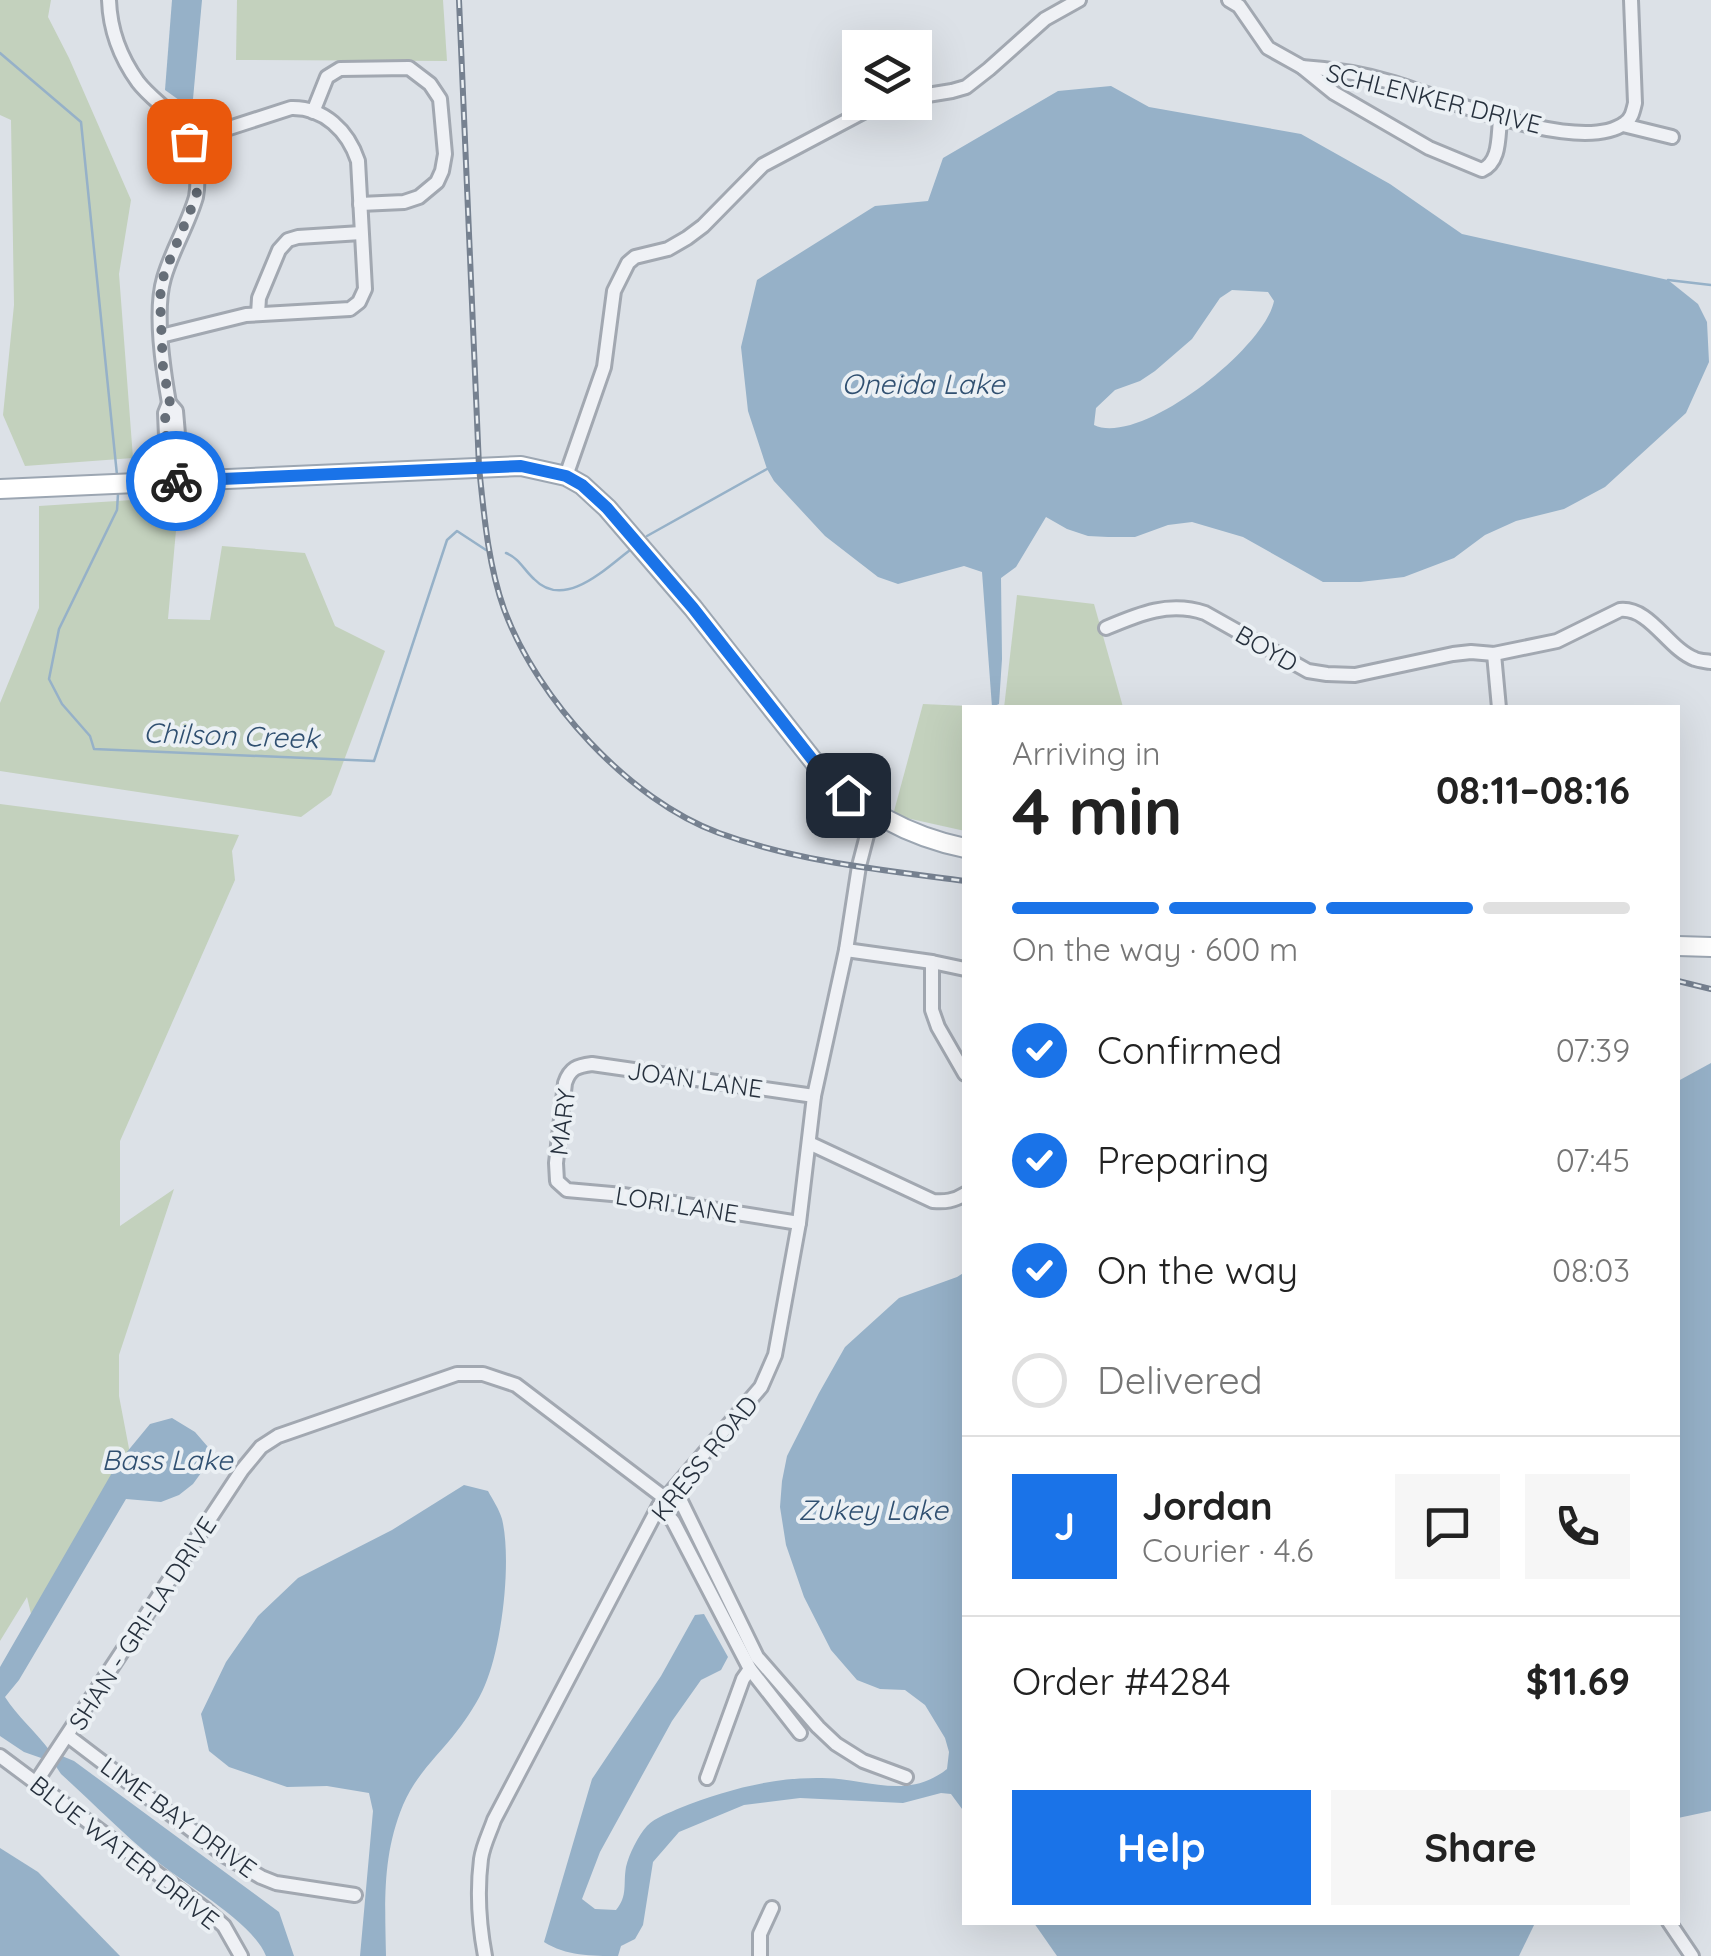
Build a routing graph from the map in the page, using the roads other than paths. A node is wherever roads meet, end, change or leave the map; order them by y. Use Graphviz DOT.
graph roads {
  1 [pos="110,0"];
  2 [pos="1079,0"];
  3 [pos="1229,0"];
  4 [pos="1631,0"];
  5 [pos="1302,67"];
  6 [pos="932,95"];
  7 [pos="313,112"];
  8 [pos="848,120"];
  9 [pos="1500,120"];
  10 [pos="1623,124"];
  11 [pos="1672,137"];
  12 [pos="189,141"];
  13 [pos="360,204"];
  14 [pos="362,233"];
  15 [pos="258,314"];
  16 [pos="162,336"];
  17 [pos="566,476"];
  18 [pos="175,481"];
  19 [pos="1,484"];
  20 [pos="1106,628"];
  21 [pos="1494,654"];
  22 [pos="1711,662"];
  23 [pos="1499,705"];
  24 [pos="873,812"];
  25 [pos="962,847"];
  26 [pos="1680,946"];
  27 [pos="1711,947"];
  28 [pos="846,950"];
  29 [pos="932,962"];
  30 [pos="962,967"];
  31 [pos="576,1066"];
  32 [pos="962,1069"];
  33 [pos="814,1096"];
  34 [pos="809,1143"];
  35 [pos="557,1181"];
  36 [pos="962,1196"];
  37 [pos="800,1223"];
  38 [pos="667,1498"];
  39 [pos="750,1669"];
  40 [pos="800,1733"];
  41 [pos="68,1736"];
  42 [pos="0,1756"];
  43 [pos="906,1777"];
  44 [pos="707,1778"];
  45 [pos="36,1782"];
  46 [pos="356,1895"];
  47 [pos="772,1908"];
  48 [pos="1671,1925"];
  49 [pos="241,1956"];
  50 [pos="485,1956"];
  51 [pos="760,1956"];
  52 [pos="1692,1956"];
  1 -- 12 [label="street"];
  2 -- 6 [label="street"];
  3 -- 5 [label="street"];
  4 -- 10 [label="street"];
  5 -- 9 [label="street, SCHLENKER DRIVE"];
  5 -- 9 [label="street"];
  7 -- 12 [label="street"];
  7 -- 13 [label="street"];
  7 -- 13 [label="street"];
  8 -- 17 [label="street"];
  9 -- 10 [label="street, SCHLENKER DRIVE"];
  10 -- 11 [label="street, SCHLENKER DRIVE"];
  12 -- 16 [label="street"];
  13 -- 14 [label="street"];
  14 -- 15 [label="street"];
  14 -- 15 [label="street"];
  15 -- 16 [label="street"];
  16 -- 18 [label="street"];
  17 -- 18 [label="main road"];
  17 -- 24 [label="main road"];
  18 -- 19 [label="main road"];
  20 -- 21 [label="street, BOYD"];
  21 -- 22 [label="street, BOYD"];
  21 -- 23 [label="street"];
  24 -- 25 [label="main road"];
  24 -- 28 [label="street, KRESS ROAD"];
  26 -- 27 [label="main road"];
  28 -- 29 [label="street"];
  28 -- 33 [label="street, KRESS ROAD"];
  29 -- 30 [label="street"];
  29 -- 32 [label="street"];
  31 -- 33 [label="street, JOAN LANE"];
  31 -- 35 [label="street, MARY"];
  33 -- 34 [label="street, KRESS ROAD"];
  34 -- 36 [label="street"];
  34 -- 37 [label="street, KRESS ROAD"];
  35 -- 37 [label="street, LORI LANE"];
  37 -- 38 [label="street, KRESS ROAD"];
  38 -- 39 [label="street"];
  38 -- 41 [label="street, SHAN - GRI-LA DRIVE"];
  38 -- 43 [label="street"];
  38 -- 50 [label="street, KRESS ROAD"];
  39 -- 40 [label="street"];
  39 -- 44 [label="street"];
  41 -- 45 [label="street, SHAN - GRI-LA DRIVE"];
  41 -- 46 [label="street, LIME BAY DRIVE"];
  42 -- 45 [label="street, BLUE WATER DRIVE"];
  45 -- 49 [label="street, BLUE WATER DRIVE"];
  47 -- 51 [label="street"];
  48 -- 52 [label="street"];
}
